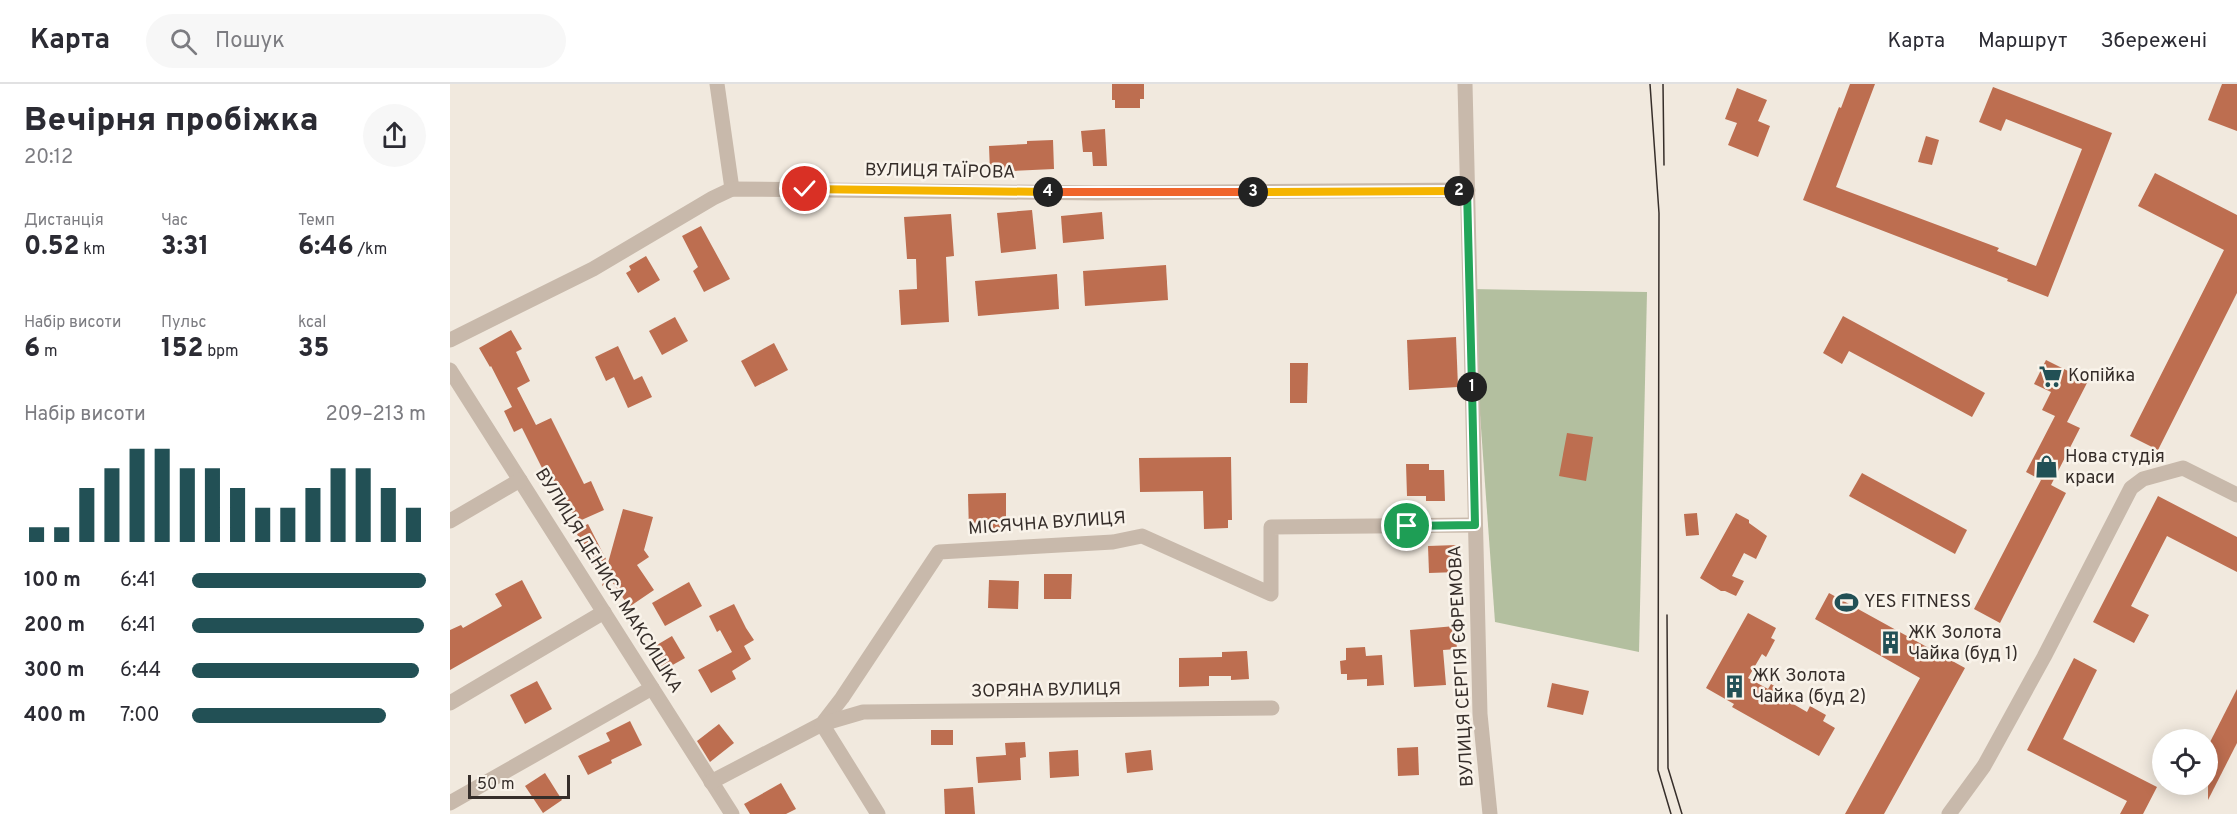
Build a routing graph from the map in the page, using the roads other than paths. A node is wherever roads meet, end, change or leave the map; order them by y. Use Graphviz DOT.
graph roads {
  1 [pos="717,84"];
  2 [pos="1465,84"];
  3 [pos="732,189"];
  4 [pos="1467,190"];
  5 [pos="450,340"];
  6 [pos="450,370"];
  7 [pos="520,480"];
  8 [pos="2237,495"];
  9 [pos="450,521"];
  10 [pos="1475,525"];
  11 [pos="604,612"];
  12 [pos="652,688"];
  13 [pos="450,703"];
  14 [pos="1272,708"];
  15 [pos="822,724"];
  16 [pos="711,782"];
  17 [pos="450,803"];
  18 [pos="732,814"];
  19 [pos="878,814"];
  20 [pos="1490,814"];
  21 [pos="1949,814"];
  1 -- 3 [label="street"];
  2 -- 4 [label="street, ВУЛИЦЯ СЕРГІЯ ЄФРЕМОВА"];
  3 -- 4 [label="street, ВУЛИЦЯ ТАЇРОВА"];
  3 -- 5 [label="street, ВУЛИЦЯ ТАЇРОВА"];
  4 -- 10 [label="street, ВУЛИЦЯ СЕРГІЯ ЄФРЕМОВА"];
  6 -- 7 [label="street, ВУЛИЦЯ ДЕНИСА МАКСИШКА"];
  7 -- 9 [label="street"];
  7 -- 11 [label="street, ВУЛИЦЯ ДЕНИСА МАКСИШКА"];
  8 -- 21 [label="street"];
  10 -- 15 [label="street, МІСЯЧНА ВУЛИЦЯ"];
  10 -- 20 [label="street, ВУЛИЦЯ СЕРГІЯ ЄФРЕМОВА"];
  11 -- 12 [label="street, ВУЛИЦЯ ДЕНИСА МАКСИШКА"];
  11 -- 13 [label="street"];
  12 -- 16 [label="street, ВУЛИЦЯ ДЕНИСА МАКСИШКА"];
  12 -- 17 [label="street"];
  14 -- 15 [label="street, ЗОРЯНА ВУЛИЦЯ"];
  15 -- 16 [label="street"];
  15 -- 19 [label="street"];
  16 -- 18 [label="street, ВУЛИЦЯ ДЕНИСА МАКСИШКА"];
}
